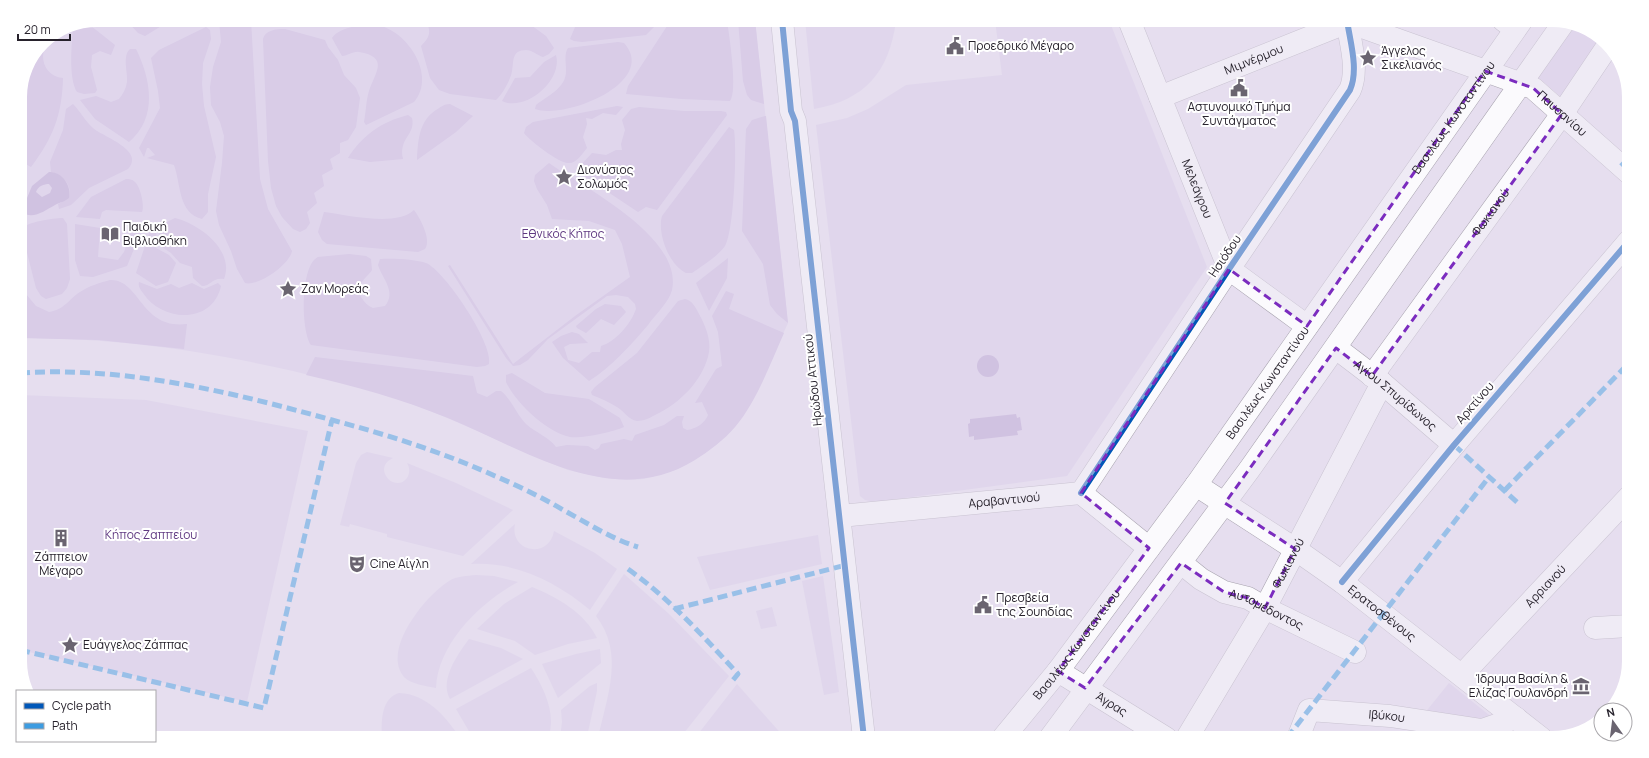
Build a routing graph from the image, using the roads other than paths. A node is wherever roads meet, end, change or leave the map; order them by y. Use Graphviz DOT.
graph roads {
  1 [pos="783,27"];
  2 [pos="1132,27"];
  3 [pos="1333,27"];
  4 [pos="1349,27"];
  5 [pos="1364,27"];
  6 [pos="1511,27"];
  7 [pos="1560,28"];
  8 [pos="1605,51"];
  9 [pos="1485,71"];
  10 [pos="1520,84"];
  11 [pos="1160,97"];
  12 [pos="1562,114"];
  13 [pos="1622,167"];
  14 [pos="1622,249"];
  15 [pos="1229,269"];
  16 [pos="1307,326"];
  17 [pos="1336,348"];
  18 [pos="1377,380"];
  19 [pos="1454,445"];
  20 [pos="1196,485"];
  21 [pos="1081,493"];
  22 [pos="1225,504"];
  23 [pos="1622,504"];
  24 [pos="840,516"];
  25 [pos="1149,548"];
  26 [pos="1295,549"];
  27 [pos="1181,563"];
  28 [pos="1342,582"];
  29 [pos="1265,608"];
  30 [pos="1622,626"];
  31 [pos="1595,628"];
  32 [pos="1354,652"];
  33 [pos="1058,671"];
  34 [pos="1462,675"];
  35 [pos="1085,688"];
  36 [pos="1516,718"];
  37 [pos="863,731"];
  38 [pos="1009,731"];
  39 [pos="1055,731"];
  40 [pos="1155,731"];
  41 [pos="1191,731"];
  42 [pos="1301,731"];
  43 [pos="1532,731"];
  1 -- 24 [label="street, Ηρώδου Αττικού"];
  2 -- 11 [label="street, Μελεάγρου"];
  3 -- 11 [label="street, Μιμνέρμου"];
  4 -- 15 [label="street, Ησιόδου"];
  5 -- 9 [label="street, Παυσανίου"];
  6 -- 9 [label="street, Βασιλέως Κωνσταντίνου"];
  7 -- 10 [label="street"];
  8 -- 12 [label="street, Φωκιανού"];
  9 -- 10 [label="street, Παυσανίου"];
  9 -- 16 [label="street, Βασιλέως Κωνσταντίνου"];
  10 -- 12 [label="street, Παυσανίου"];
  10 -- 17 [label="street"];
  11 -- 15 [label="street, Μελεάγρου"];
  12 -- 13 [label="street, Παυσανίου"];
  12 -- 18 [label="street, Φωκιανού"];
  14 -- 19 [label="street, Αρκτίνου"];
  15 -- 16 [label="street"];
  15 -- 21 [label="street, Ησιόδου"];
  16 -- 20 [label="street, Βασιλέως Κωνσταντίνου"];
  17 -- 18 [label="street, Αγίου Σπυρίδωνος"];
  17 -- 22 [label="street"];
  18 -- 19 [label="street, Αγίου Σπυρίδωνος"];
  18 -- 26 [label="street, Φωκιανού"];
  19 -- 28 [label="street, Αρκτίνου"];
  20 -- 22 [label="street, Ερατοσθένους"];
  20 -- 25 [label="street, Βασιλέως Κωνσταντίνου"];
  21 -- 24 [label="street, Αραβαντινού"];
  21 -- 25 [label="street"];
  22 -- 26 [label="street, Ερατοσθένους"];
  22 -- 27 [label="street"];
  23 -- 34 [label="street, Αρριανού"];
  24 -- 37 [label="street, Ηρώδου Αττικού"];
  25 -- 33 [label="street, Βασιλέως Κωνσταντίνου"];
  26 -- 28 [label="street, Ερατοσθένους"];
  26 -- 29 [label="street, Φωκιανού"];
  27 -- 29 [label="street, Αυτομέδοντος"];
  27 -- 35 [label="street"];
  28 -- 34 [label="street, Ερατοσθένους"];
  29 -- 32 [label="street, Αυτομέδοντος"];
  29 -- 41 [label="street, Φωκιανού"];
  30 -- 31 [label="street"];
  33 -- 35 [label="street, Άγρας"];
  33 -- 38 [label="street, Βασιλέως Κωνσταντίνου"];
  34 -- 36 [label="street, Ερατοσθένους"];
  35 -- 39 [label="street"];
  35 -- 40 [label="street, Άγρας"];
  36 -- 42 [label="street, Ιβύκου"];
  36 -- 43 [label="street, Ερατοσθένους"];
}
